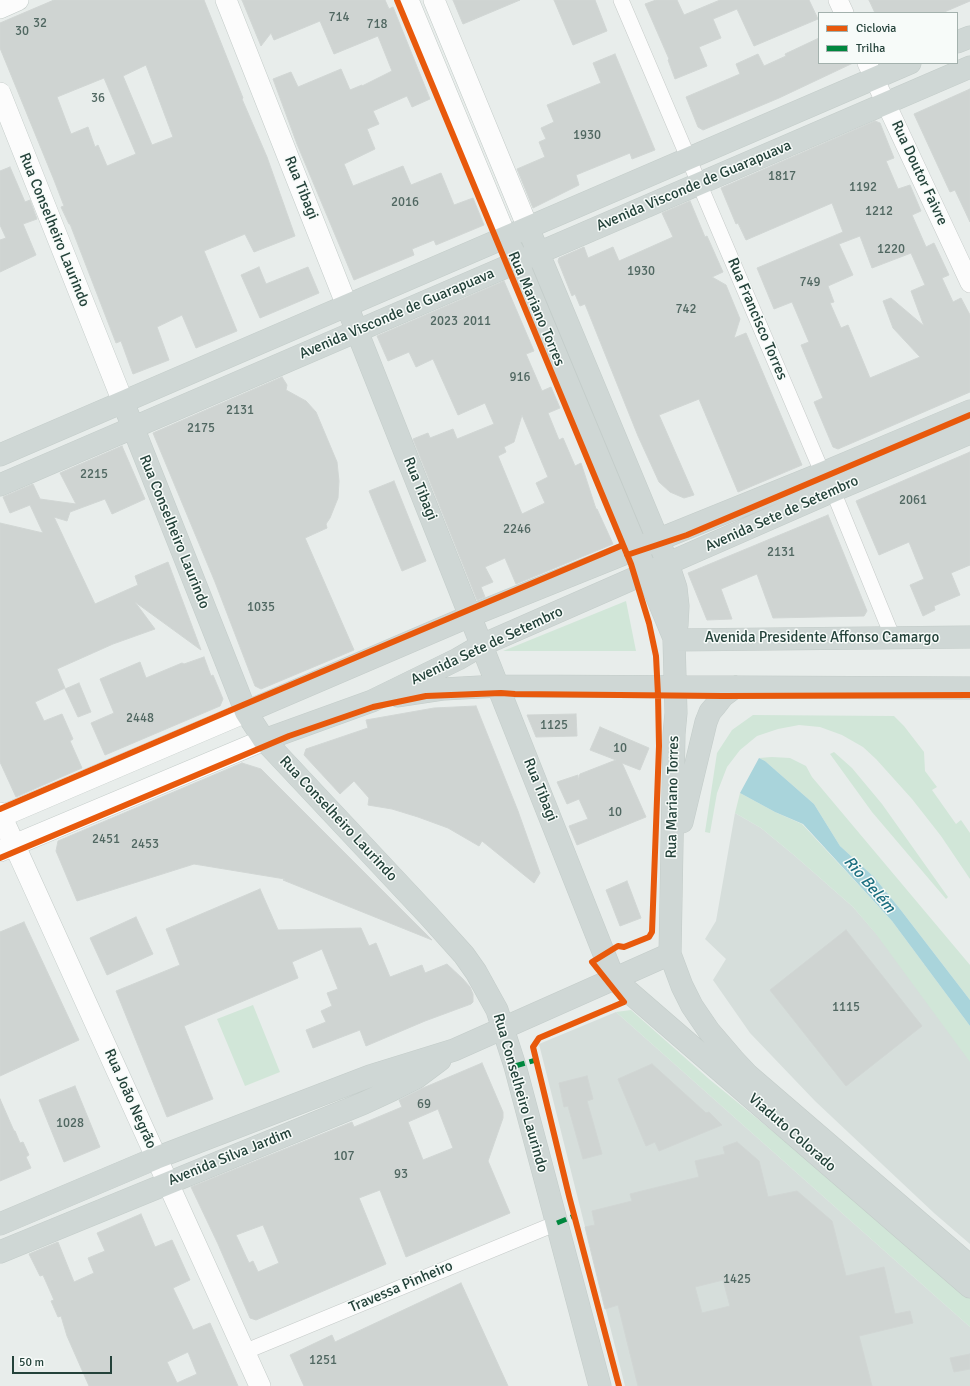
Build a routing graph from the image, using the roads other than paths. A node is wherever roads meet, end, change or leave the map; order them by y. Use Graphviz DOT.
graph roads {
  1 [pos="18,0"];
  2 [pos="226,0"];
  3 [pos="408,0"];
  4 [pos="434,0"];
  5 [pos="621,0"];
  6 [pos="838,0"];
  7 [pos="0,8"];
  8 [pos="844,12"];
  9 [pos="970,37"];
  10 [pos="958,42"];
  11 [pos="905,64"];
  12 [pos="970,67"];
  13 [pos="871,71"];
  14 [pos="0,94"];
  15 [pos="886,103"];
  16 [pos="796,112"];
  17 [pos="762,156"];
  18 [pos="688,158"];
  19 [pos="699,183"];
  20 [pos="601,196"];
  21 [pos="652,204"];
  22 [pos="528,228"];
  23 [pos="506,237"];
  24 [pos="539,253"];
  25 [pos="517,262"];
  26 [pos="422,273"];
  27 [pos="970,283"];
  28 [pos="347,306"];
  29 [pos="398,314"];
  30 [pos="357,331"];
  31 [pos="218,361"];
  32 [pos="261,372"];
  33 [pos="123,402"];
  34 [pos="970,411"];
  35 [pos="133,428"];
  36 [pos="970,433"];
  37 [pos="0,456"];
  38 [pos="828,482"];
  39 [pos="0,485"];
  40 [pos="658,540"];
  41 [pos="631,551"];
  42 [pos="668,564"];
  43 [pos="647,573"];
  44 [pos="470,616"];
  45 [pos="970,637"];
  46 [pos="893,638"];
  47 [pos="674,640"];
  48 [pos="482,645"];
  49 [pos="498,686"];
  50 [pos="676,687"];
  51 [pos="735,687"];
  52 [pos="970,688"];
  53 [pos="372,701"];
  54 [pos="246,712"];
  55 [pos="264,740"];
  56 [pos="1,815"];
  57 [pos="7,848"];
  58 [pos="672,868"];
  59 [pos="670,954"];
  60 [pos="614,979"];
  61 [pos="504,1028"];
  62 [pos="454,1050"];
  63 [pos="231,1129"];
  64 [pos="241,1153"];
  65 [pos="156,1158"];
  66 [pos="168,1183"];
  67 [pos="870,1190"];
  68 [pos="64,1197"];
  69 [pos="557,1223"];
  70 [pos="0,1224"];
  71 [pos="46,1233"];
  72 [pos="0,1252"];
  73 [pos="970,1266"];
  74 [pos="970,1287"];
  75 [pos="244,1352"];
  76 [pos="260,1386"];
  77 [pos="600,1386"];
  1 -- 7 [label="main road"];
  2 -- 28 [label="main road, Rua Tibagi"];
  3 -- 23 [label="main road, Rua Mariano Torres"];
  4 -- 22 [label="main road, Rua Mariano Torres"];
  5 -- 18 [label="street, Rua Francisco Torres"];
  6 -- 8 [label="street"];
  9 -- 10 [label="main road"];
  11 -- 13 [label="main road, Avenida Visconde de Guarapuava"];
  12 -- 15 [label="main road, Avenida Visconde de Guarapuava"];
  13 -- 15 [label="street, Rua Doutor Faivre"];
  13 -- 16 [label="main road, Avenida Visconde de Guarapuava"];
  14 -- 33 [label="main road, Rua Conselheiro Laurindo"];
  15 -- 17 [label="main road, Avenida Visconde de Guarapuava"];
  15 -- 27 [label="street, Rua Doutor Faivre"];
  16 -- 17 [label="main road"];
  16 -- 18 [label="main road, Avenida Visconde de Guarapuava"];
  17 -- 19 [label="main road, Avenida Visconde de Guarapuava"];
  18 -- 19 [label="street, Rua Francisco Torres"];
  18 -- 20 [label="main road, Avenida Visconde de Guarapuava"];
  19 -- 21 [label="main road, Avenida Visconde de Guarapuava"];
  19 -- 38 [label="street, Rua Francisco Torres"];
  20 -- 21 [label="main road"];
  20 -- 22 [label="main road, Avenida Visconde de Guarapuava"];
  21 -- 24 [label="main road, Avenida Visconde de Guarapuava"];
  22 -- 23 [label="main road, Avenida Visconde de Guarapuava"];
  22 -- 24 [label="main road, Rua Mariano Torres"];
  23 -- 25 [label="main road, Rua Mariano Torres"];
  23 -- 26 [label="main road, Avenida Visconde de Guarapuava"];
  24 -- 25 [label="main road, Avenida Visconde de Guarapuava"];
  24 -- 40 [label="main road, Rua Mariano Torres"];
  25 -- 29 [label="main road, Avenida Visconde de Guarapuava"];
  25 -- 41 [label="main road, Rua Mariano Torres"];
  26 -- 28 [label="main road, Avenida Visconde de Guarapuava"];
  26 -- 29 [label="main road"];
  28 -- 30 [label="main road, Rua Tibagi"];
  28 -- 31 [label="main road, Avenida Visconde de Guarapuava"];
  29 -- 30 [label="main road, Avenida Visconde de Guarapuava"];
  30 -- 32 [label="main road, Avenida Visconde de Guarapuava"];
  30 -- 44 [label="main road, Rua Tibagi"];
  31 -- 32 [label="main road"];
  31 -- 33 [label="main road, Avenida Visconde de Guarapuava"];
  32 -- 35 [label="main road, Avenida Visconde de Guarapuava"];
  33 -- 35 [label="main road, Rua Conselheiro Laurindo"];
  33 -- 37 [label="main road, Avenida Visconde de Guarapuava"];
  34 -- 38 [label="main road, Avenida Sete de Setembro"];
  35 -- 39 [label="main road, Avenida Visconde de Guarapuava"];
  35 -- 54 [label="main road, Rua Conselheiro Laurindo"];
  36 -- 38 [label="main road, Avenida Sete de Setembro"];
  38 -- 40 [label="main road, Avenida Sete de Setembro"];
  38 -- 42 [label="main road, Avenida Sete de Setembro"];
  38 -- 46 [label="street, Rua Francisco Torres"];
  40 -- 41 [label="main road, Avenida Sete de Setembro"];
  40 -- 42 [label="main road, Rua Mariano Torres"];
  41 -- 43 [label="main road, Rua Mariano Torres"];
  41 -- 44 [label="main road, Avenida Sete de Setembro"];
  42 -- 43 [label="main road, Avenida Sete de Setembro"];
  42 -- 47 [label="main road, Rua Mariano Torres"];
  43 -- 47 [label="main road, Rua Mariano Torres"];
  43 -- 48 [label="main road, Avenida Sete de Setembro"];
  44 -- 48 [label="main road, Rua Tibagi"];
  44 -- 54 [label="main road, Avenida Sete de Setembro"];
  45 -- 46 [label="main road, Avenida Presidente Affonso Camargo"];
  46 -- 47 [label="main road, Avenida Presidente Affonso Camargo"];
  47 -- 50 [label="main road, Rua Mariano Torres"];
  48 -- 49 [label="main road, Rua Tibagi"];
  48 -- 53 [label="main road, Avenida Sete de Setembro"];
  49 -- 50 [label="main road"];
  49 -- 53 [label="main road"];
  49 -- 60 [label="main road, Rua Tibagi"];
  50 -- 51 [label="main road"];
  50 -- 58 [label="main road, Rua Mariano Torres"];
  51 -- 52 [label="main road"];
  51 -- 58 [label="main road"];
  53 -- 55 [label="main road, Avenida Sete de Setembro"];
  54 -- 55 [label="main road, Rua Conselheiro Laurindo"];
  54 -- 56 [label="main road, Avenida Sete de Setembro"];
  55 -- 57 [label="main road, Avenida Sete de Setembro"];
  55 -- 61 [label="main road, Rua Conselheiro Laurindo"];
  56 -- 57 [label="main road, Rua João Negrão"];
  57 -- 65 [label="main road, Rua João Negrão"];
  58 -- 59 [label="main road, Rua Mariano Torres"];
  59 -- 60 [label="main road, Avenida Silva Jardim"];
  59 -- 67 [label="main road, Viaduto Colorado"];
  60 -- 61 [label="main road, Avenida Silva Jardim"];
  60 -- 67 [label="main road, Viaduto Colorado"];
  61 -- 62 [label="main road, Avenida Silva Jardim"];
  61 -- 69 [label="main road, Rua Conselheiro Laurindo"];
  62 -- 63 [label="main road, Avenida Silva Jardim"];
  62 -- 64 [label="main road, Avenida Silva Jardim"];
  63 -- 64 [label="main road"];
  63 -- 65 [label="main road, Avenida Silva Jardim"];
  64 -- 66 [label="main road, Avenida Silva Jardim"];
  65 -- 66 [label="main road, Rua João Negrão"];
  65 -- 68 [label="main road, Avenida Silva Jardim"];
  66 -- 71 [label="main road, Avenida Silva Jardim"];
  66 -- 75 [label="main road, Rua João Negrão"];
  67 -- 73 [label="main road, Viaduto Colorado"];
  67 -- 74 [label="main road, Viaduto Colorado"];
  68 -- 70 [label="main road, Avenida Silva Jardim"];
  68 -- 71 [label="main road"];
  69 -- 75 [label="street, Travessa Pinheiro"];
  69 -- 77 [label="main road, Rua Conselheiro Laurindo"];
  71 -- 72 [label="main road, Avenida Silva Jardim"];
  75 -- 76 [label="main road, Rua João Negrão"];
}
